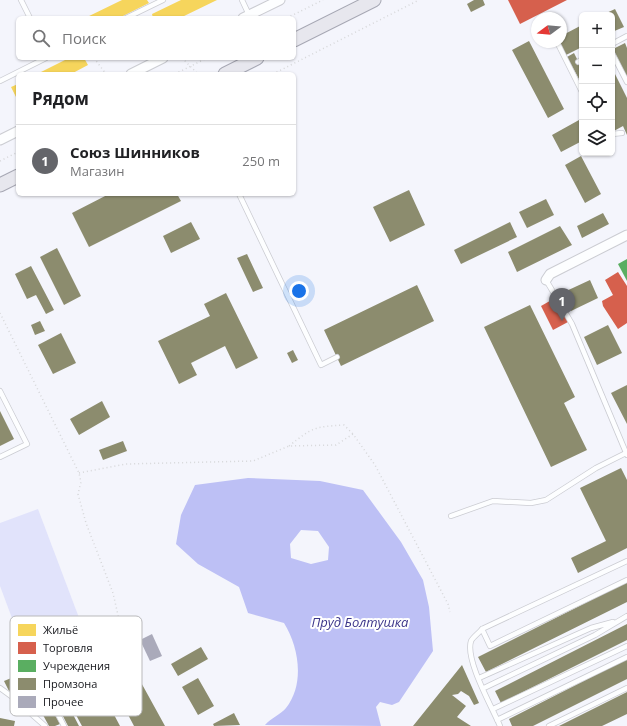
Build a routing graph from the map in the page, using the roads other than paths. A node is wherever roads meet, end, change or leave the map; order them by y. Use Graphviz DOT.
graph roads {
  1 [pos="21,0"];
  2 [pos="163,0"];
  3 [pos="242,0"];
  4 [pos="280,0"];
  5 [pos="374,0"];
  6 [pos="29,16"];
  7 [pos="130,16"];
  8 [pos="246,16"];
  9 [pos="248,16"];
  10 [pos="627,36"];
  11 [pos="296,39"];
  12 [pos="615,42"];
  13 [pos="560,48"];
  14 [pos="615,59"];
  15 [pos="42,60"];
  16 [pos="159,60"];
  17 [pos="253,60"];
  18 [pos="18,72"];
  19 [pos="135,72"];
  20 [pos="228,72"];
  21 [pos="16,73"];
  22 [pos="0,81"];
  23 [pos="579,82"];
  24 [pos="627,82"];
  25 [pos="16,132"];
  26 [pos="622,133"];
  27 [pos="615,134"];
  28 [pos="0,140"];
  29 [pos="16,177"];
  30 [pos="0,185"];
  31 [pos="240,196"];
  32 [pos="627,235"];
  33 [pos="546,280"];
  34 [pos="337,357"];
  35 [pos="0,391"];
  36 [pos="627,454"];
  37 [pos="0,458"];
  38 [pos="450,516"];
  39 [pos="627,561"];
  40 [pos="627,580"];
  41 [pos="627,616"];
  42 [pos="619,620"];
  43 [pos="482,629"];
  44 [pos="627,646"];
  45 [pos="627,657"];
  46 [pos="479,678"];
  47 [pos="0,688"];
  48 [pos="484,688"];
  49 [pos="627,688"];
  50 [pos="10,695"];
  51 [pos="493,710"];
  52 [pos="34,716"];
  53 [pos="59,716"];
  54 [pos="497,720"];
  55 [pos="46,726"];
  56 [pos="64,726"];
  57 [pos="500,726"];
  58 [pos="550,726"];
  1 -- 6 [label="lane"];
  2 -- 7 [label="lane"];
  3 -- 8 [label="lane"];
  4 -- 9 [label="street"];
  5 -- 11 [label="main road"];
  10 -- 12 [label="lane"];
  13 -- 23 [label="lane"];
  14 -- 24 [label="lane"];
  15 -- 18 [label="lane"];
  16 -- 19 [label="street"];
  17 -- 20 [label="main road"];
  21 -- 22 [label="lane"];
  25 -- 28 [label="street"];
  26 -- 27 [label="lane"];
  29 -- 30 [label="main road"];
  31 -- 34 [label="lane"];
  32 -- 33 [label="street"];
  33 -- 36 [label="lane"];
  35 -- 37 [label="lane"];
  36 -- 38 [label="lane"];
  39 -- 43 [label="lane"];
  40 -- 43 [label="lane"];
  41 -- 42 [label="lane"];
  42 -- 46 [label="lane"];
  42 -- 48 [label="lane"];
  43 -- 46 [label="lane"];
  44 -- 51 [label="lane"];
  45 -- 54 [label="lane"];
  46 -- 48 [label="lane"];
  47 -- 50 [label="lane"];
  48 -- 51 [label="lane"];
  49 -- 58 [label="lane"];
  51 -- 54 [label="lane"];
  52 -- 55 [label="lane"];
  53 -- 56 [label="lane"];
  54 -- 57 [label="lane"];
}
